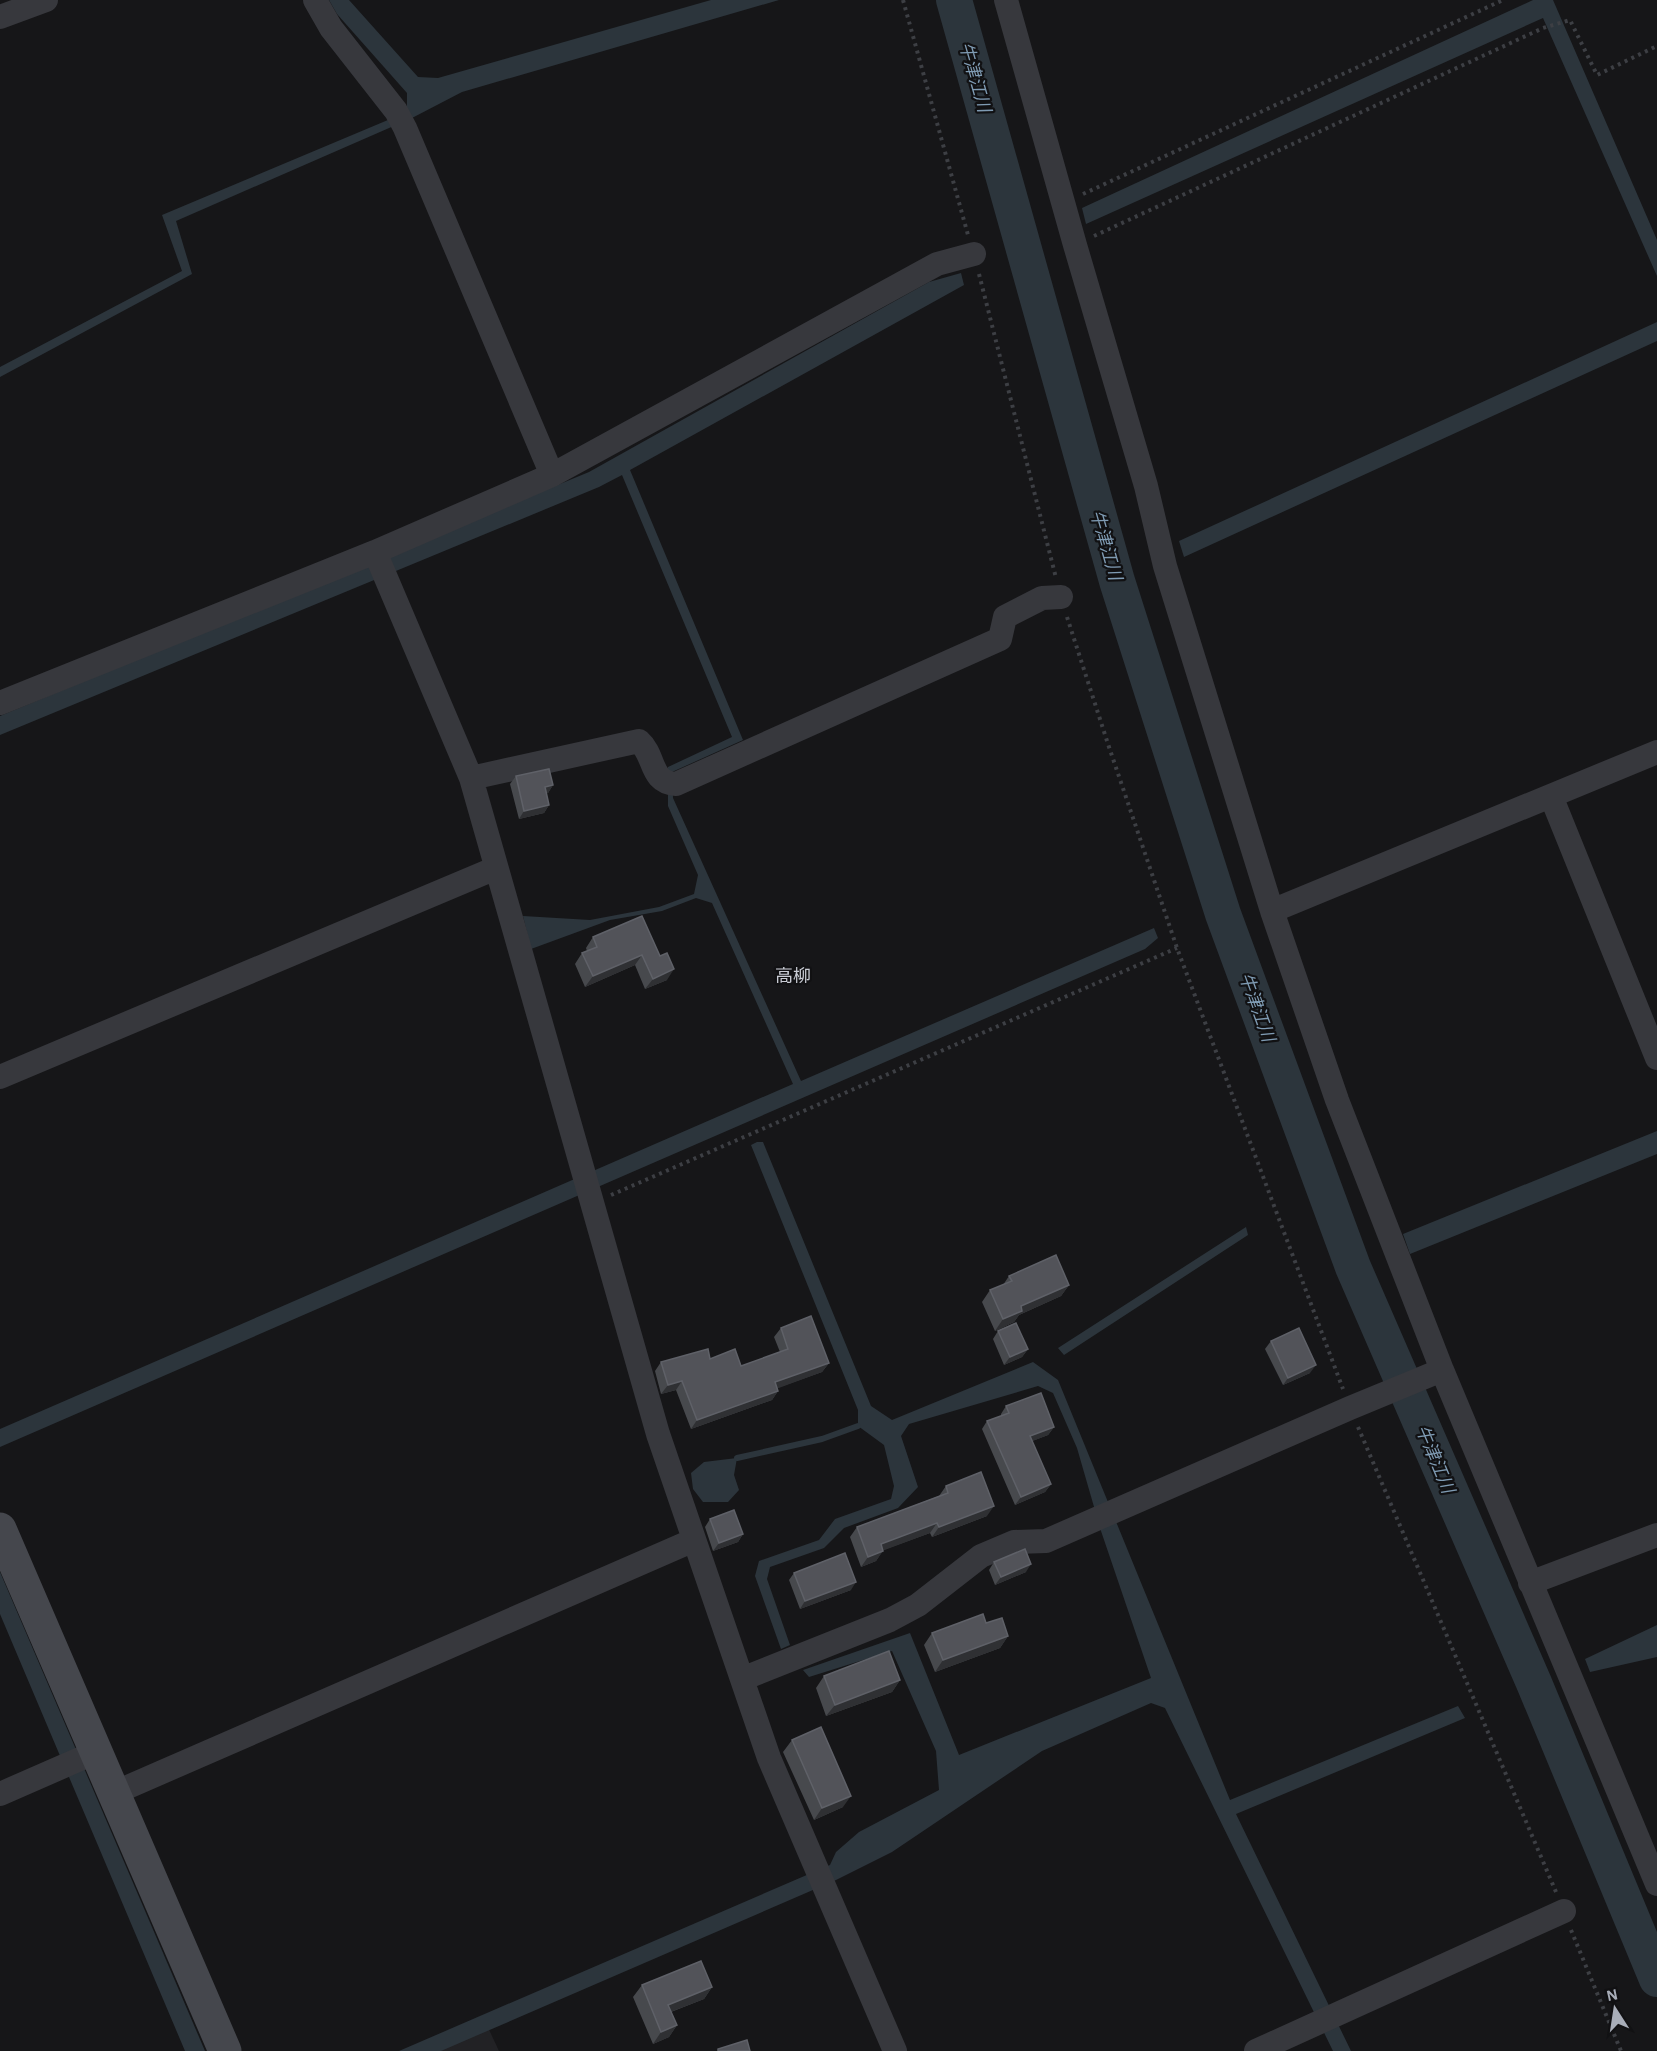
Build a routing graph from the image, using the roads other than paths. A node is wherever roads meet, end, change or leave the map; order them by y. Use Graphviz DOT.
graph roads {
  1 [pos="46,0"];
  2 [pos="315,0"];
  3 [pos="1006,0"];
  4 [pos="0,17"];
  5 [pos="974,254"];
  6 [pos="552,475"];
  7 [pos="375,552"];
  8 [pos="1061,597"];
  9 [pos="0,703"];
  10 [pos="1657,752"];
  11 [pos="471,778"];
  12 [pos="1551,796"];
  13 [pos="496,868"];
  14 [pos="1272,910"];
  15 [pos="1657,1058"];
  16 [pos="0,1077"];
  17 [pos="1442,1370"];
  18 [pos="0,1529"];
  19 [pos="1657,1535"];
  20 [pos="694,1540"];
  21 [pos="1530,1583"];
  22 [pos="742,1679"];
  23 [pos="96,1752"];
  24 [pos="114,1793"];
  25 [pos="0,1794"];
  26 [pos="1657,1884"];
  27 [pos="1564,1911"];
  28 [pos="225,2051"];
  29 [pos="895,2051"];
  30 [pos="1256,2051"];
  1 -- 4 [label="street"];
  2 -- 6 [label="street"];
  3 -- 14 [label="street"];
  5 -- 6 [label="street"];
  6 -- 7 [label="street"];
  7 -- 9 [label="street"];
  7 -- 11 [label="street"];
  8 -- 11 [label="street"];
  10 -- 12 [label="street"];
  11 -- 13 [label="street"];
  12 -- 14 [label="street"];
  12 -- 15 [label="street"];
  13 -- 16 [label="street"];
  13 -- 20 [label="street"];
  14 -- 17 [label="street"];
  17 -- 21 [label="street"];
  17 -- 22 [label="street"];
  18 -- 23 [label="street"];
  19 -- 21 [label="street"];
  20 -- 22 [label="street"];
  20 -- 24 [label="street"];
  21 -- 26 [label="street"];
  22 -- 29 [label="street"];
  23 -- 24 [label="street"];
  23 -- 25 [label="street"];
  24 -- 28 [label="street"];
  27 -- 30 [label="street"];
}
